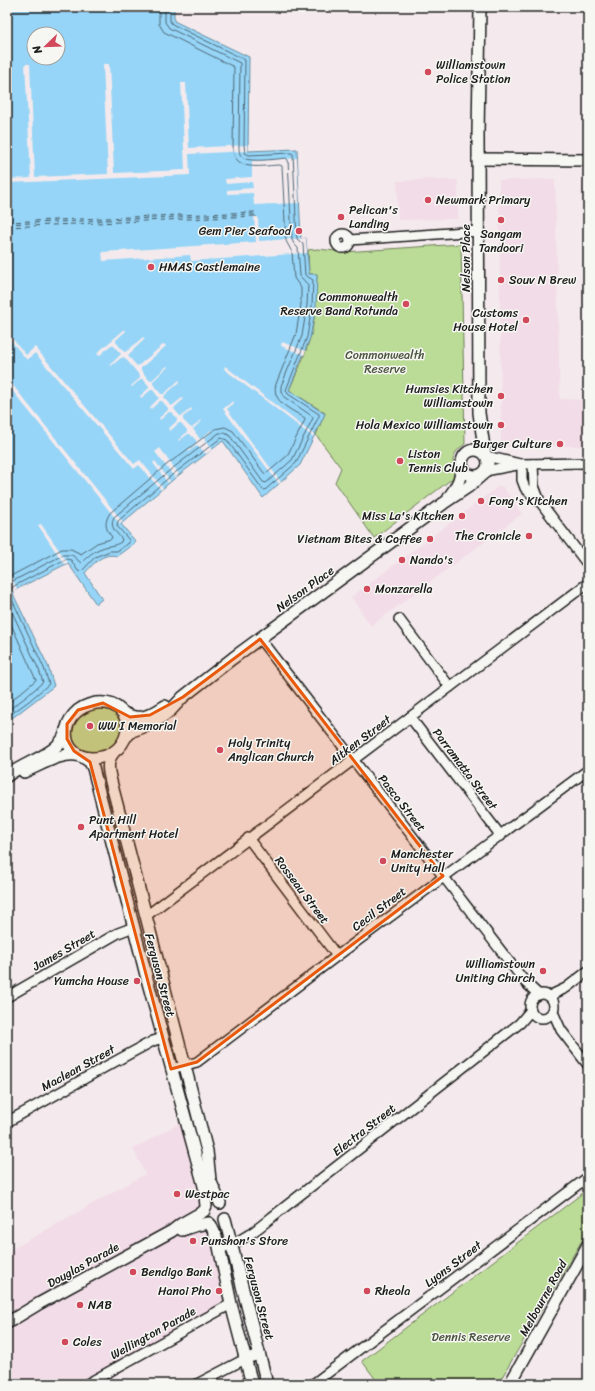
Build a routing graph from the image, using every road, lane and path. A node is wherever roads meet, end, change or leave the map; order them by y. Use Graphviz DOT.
graph roads {
  1 [pos="480,7"];
  2 [pos="478,159"];
  3 [pos="588,160"];
  4 [pos="479,231"];
  5 [pos="350,240"];
  6 [pos="479,413"];
  7 [pos="486,455"];
  8 [pos="464,458"];
  9 [pos="588,463"];
  10 [pos="521,464"];
  11 [pos="533,464"];
  12 [pos="484,472"];
  13 [pos="444,503"];
  14 [pos="541,503"];
  15 [pos="588,564"];
  16 [pos="588,583"];
  17 [pos="400,619"];
  18 [pos="260,639"];
  19 [pos="450,687"];
  20 [pos="183,697"];
  21 [pos="120,711"];
  22 [pos="410,716"];
  23 [pos="66,729"];
  24 [pos="127,736"];
  25 [pos="114,752"];
  26 [pos="81,756"];
  27 [pos="353,760"];
  28 [pos="588,770"];
  29 [pos="7,777"];
  30 [pos="501,836"];
  31 [pos="248,838"];
  32 [pos="443,876"];
  33 [pos="146,916"];
  34 [pos="134,927"];
  35 [pos="337,956"];
  36 [pos="588,971"];
  37 [pos="7,997"];
  38 [pos="536,997"];
  39 [pos="551,999"];
  40 [pos="553,1012"];
  41 [pos="533,1013"];
  42 [pos="545,1018"];
  43 [pos="561,1030"];
  44 [pos="163,1038"];
  45 [pos="588,1064"];
  46 [pos="185,1066"];
  47 [pos="171,1069"];
  48 [pos="7,1122"];
  49 [pos="588,1177"];
  50 [pos="220,1203"];
  51 [pos="205,1208"];
  52 [pos="226,1219"];
  53 [pos="210,1224"];
  54 [pos="172,1231"];
  55 [pos="231,1245"];
  56 [pos="588,1245"];
  57 [pos="220,1249"];
  58 [pos="231,1304"];
  59 [pos="7,1322"];
  60 [pos="260,1356"];
  61 [pos="245,1359"];
  62 [pos="87,1384"];
  63 [pos="197,1384"];
  64 [pos="252,1384"];
  65 [pos="267,1384"];
  66 [pos="313,1384"];
  67 [pos="510,1384"];
  1 -- 2 [label="street, Nelson Place"];
  2 -- 3 [label="street"];
  2 -- 4 [label="street, Nelson Place"];
  4 -- 5 [label="street"];
  4 -- 6 [label="street, Nelson Place"];
  6 -- 7 [label="street, Nelson Place"];
  6 -- 8 [label="street, Nelson Place"];
  7 -- 8 [label="street"];
  7 -- 10 [label="street"];
  7 -- 12 [label="street"];
  8 -- 12 [label="street"];
  8 -- 13 [label="street, Nelson Place"];
  9 -- 11 [label="street"];
  10 -- 11 [label="street"];
  10 -- 12 [label="street"];
  10 -- 14 [label="street"];
  11 -- 14 [label="street"];
  12 -- 13 [label="street, Nelson Place"];
  13 -- 18 [label="street, Nelson Place"];
  14 -- 15 [label="street"];
  16 -- 19 [label="street, Aitken Street"];
  17 -- 19 [label="street"];
  18 -- 20 [label="street, Nelson Place"];
  18 -- 27 [label="street, Pasco Street"];
  19 -- 22 [label="street, Aitken Street"];
  20 -- 21 [label="street, Nelson Place"];
  20 -- 24 [label="street, Nelson Place"];
  21 -- 23 [label="street"];
  21 -- 24 [label="street"];
  22 -- 27 [label="street, Aitken Street"];
  22 -- 30 [label="street, Parramatta Street"];
  23 -- 26 [label="street"];
  23 -- 29 [label="street"];
  24 -- 25 [label="street"];
  25 -- 26 [label="street"];
  25 -- 33 [label="street, Ferguson Street"];
  26 -- 29 [label="street"];
  26 -- 34 [label="street, Ferguson Street"];
  27 -- 31 [label="street, Aitken Street"];
  27 -- 32 [label="street, Pasco Street"];
  28 -- 30 [label="street, Cecil Street"];
  30 -- 32 [label="street, Cecil Street"];
  31 -- 33 [label="street, Aitken Street"];
  31 -- 35 [label="street, Rosseau Street"];
  32 -- 35 [label="street, Cecil Street"];
  32 -- 38 [label="street, Pasco Street"];
  33 -- 46 [label="street, Ferguson Street"];
  34 -- 37 [label="street, James Street"];
  34 -- 44 [label="street, Ferguson Street"];
  35 -- 46 [label="street, Cecil Street"];
  36 -- 39 [label="street"];
  38 -- 39 [label="street"];
  38 -- 41 [label="street"];
  39 -- 40 [label="street"];
  40 -- 42 [label="street"];
  40 -- 43 [label="street"];
  41 -- 42 [label="street"];
  41 -- 55 [label="street, Electra Street"];
  42 -- 43 [label="street"];
  43 -- 45 [label="street"];
  44 -- 47 [label="street, Ferguson Street"];
  44 -- 48 [label="street, Maclean Street"];
  46 -- 47 [label="street, Cecil Street"];
  46 -- 50 [label="street, Ferguson Street"];
  47 -- 51 [label="street, Ferguson Street"];
  49 -- 66 [label="street, Lyons Street"];
  50 -- 51 [label="street"];
  50 -- 52 [label="street"];
  51 -- 53 [label="street"];
  51 -- 54 [label="street, Douglas Parade"];
  52 -- 53 [label="street"];
  52 -- 55 [label="street, Ferguson Street"];
  53 -- 54 [label="street, Douglas Parade"];
  53 -- 57 [label="street"];
  54 -- 59 [label="street, Douglas Parade"];
  55 -- 57 [label="street, Electra Street"];
  55 -- 60 [label="street, Ferguson Street"];
  56 -- 67 [label="street, Melbourne Road"];
  57 -- 58 [label="street"];
  58 -- 61 [label="street"];
  58 -- 62 [label="street, Wellington Parade"];
  60 -- 61 [label="street"];
  60 -- 65 [label="street, Ferguson Street"];
  61 -- 63 [label="street"];
  61 -- 64 [label="street"];
}
